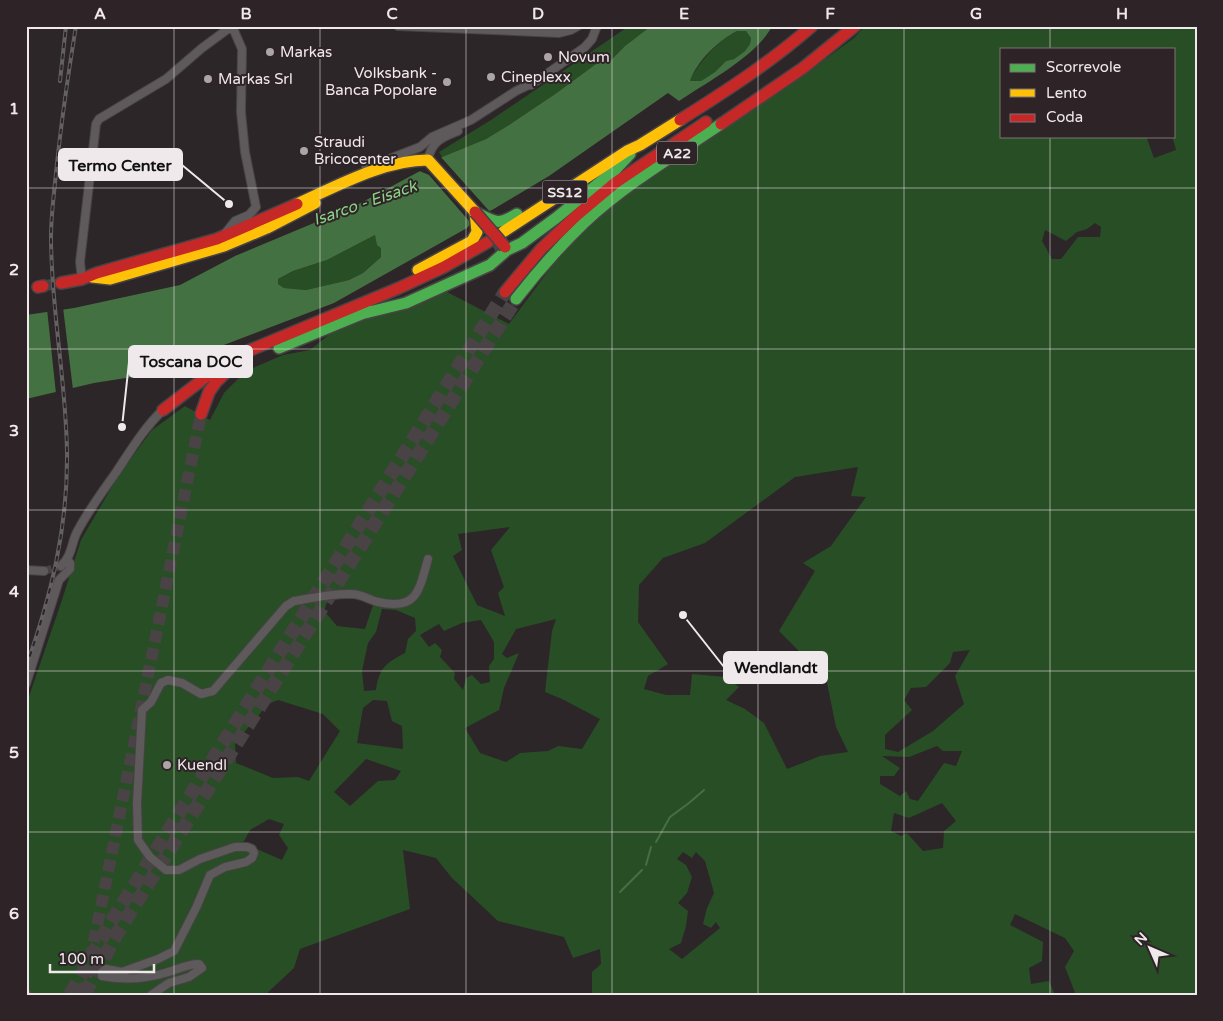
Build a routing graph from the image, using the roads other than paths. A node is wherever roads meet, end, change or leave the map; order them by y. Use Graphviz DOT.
graph roads {
  1 [pos="232,26"];
  2 [pos="398,26"];
  3 [pos="578,26"];
  4 [pos="597,26"];
  5 [pos="605,26"];
  6 [pos="812,26"];
  7 [pos="841,26"];
  8 [pos="855,26"];
  9 [pos="535,82"];
  10 [pos="628,153"];
  11 [pos="428,160"];
  12 [pos="398,165"];
  13 [pos="315,195"];
  14 [pos="304,200"];
  15 [pos="256,207"];
  16 [pos="475,212"];
  17 [pos="222,236"];
  18 [pos="501,243"];
  19 [pos="86,278"];
  20 [pos="61,283"];
  21 [pos="505,292"];
  22 [pos="516,298"];
  23 [pos="341,312"];
  24 [pos="248,351"];
  25 [pos="232,366"];
  26 [pos="163,410"];
  27 [pos="201,414"];
  28 [pos="428,560"];
  29 [pos="26,570"];
  30 [pos="44,571"];
  31 [pos="26,684"];
  32 [pos="151,995"];
  1 -- 15 [label="street"];
  1 -- 19 [label="street"];
  2 -- 3 [label="street"];
  4 -- 5 [label="street"];
  4 -- 9 [label="street"];
  6 -- 10 [label="main road, SS12"];
  7 -- 21 [label="main road, A22"];
  8 -- 22 [label="main road, A22"];
  9 -- 11 [label="street"];
  9 -- 13 [label="street"];
  10 -- 16 [label="main road"];
  10 -- 18 [label="main road, SS12"];
  10 -- 18 [label="main road"];
  11 -- 12 [label="main road"];
  11 -- 16 [label="main road"];
  12 -- 13 [label="main road"];
  12 -- 19 [label="main road"];
  13 -- 14 [label="main road"];
  14 -- 15 [label="street"];
  14 -- 17 [label="main road"];
  15 -- 17 [label="street"];
  16 -- 18 [label="main road, bridge"];
  16 -- 23 [label="main road"];
  17 -- 19 [label="main road"];
  18 -- 23 [label="main road, SS12"];
  18 -- 25 [label="main road, SS12"];
  19 -- 20 [label="main road"];
  23 -- 24 [label="main road, SS12"];
  24 -- 25 [label="main road, SS12"];
  24 -- 26 [label="main road"];
  25 -- 27 [label="main road, SS12"];
  26 -- 31 [label="street"];
  28 -- 32 [label="street"];
  29 -- 30 [label="street"];
}
